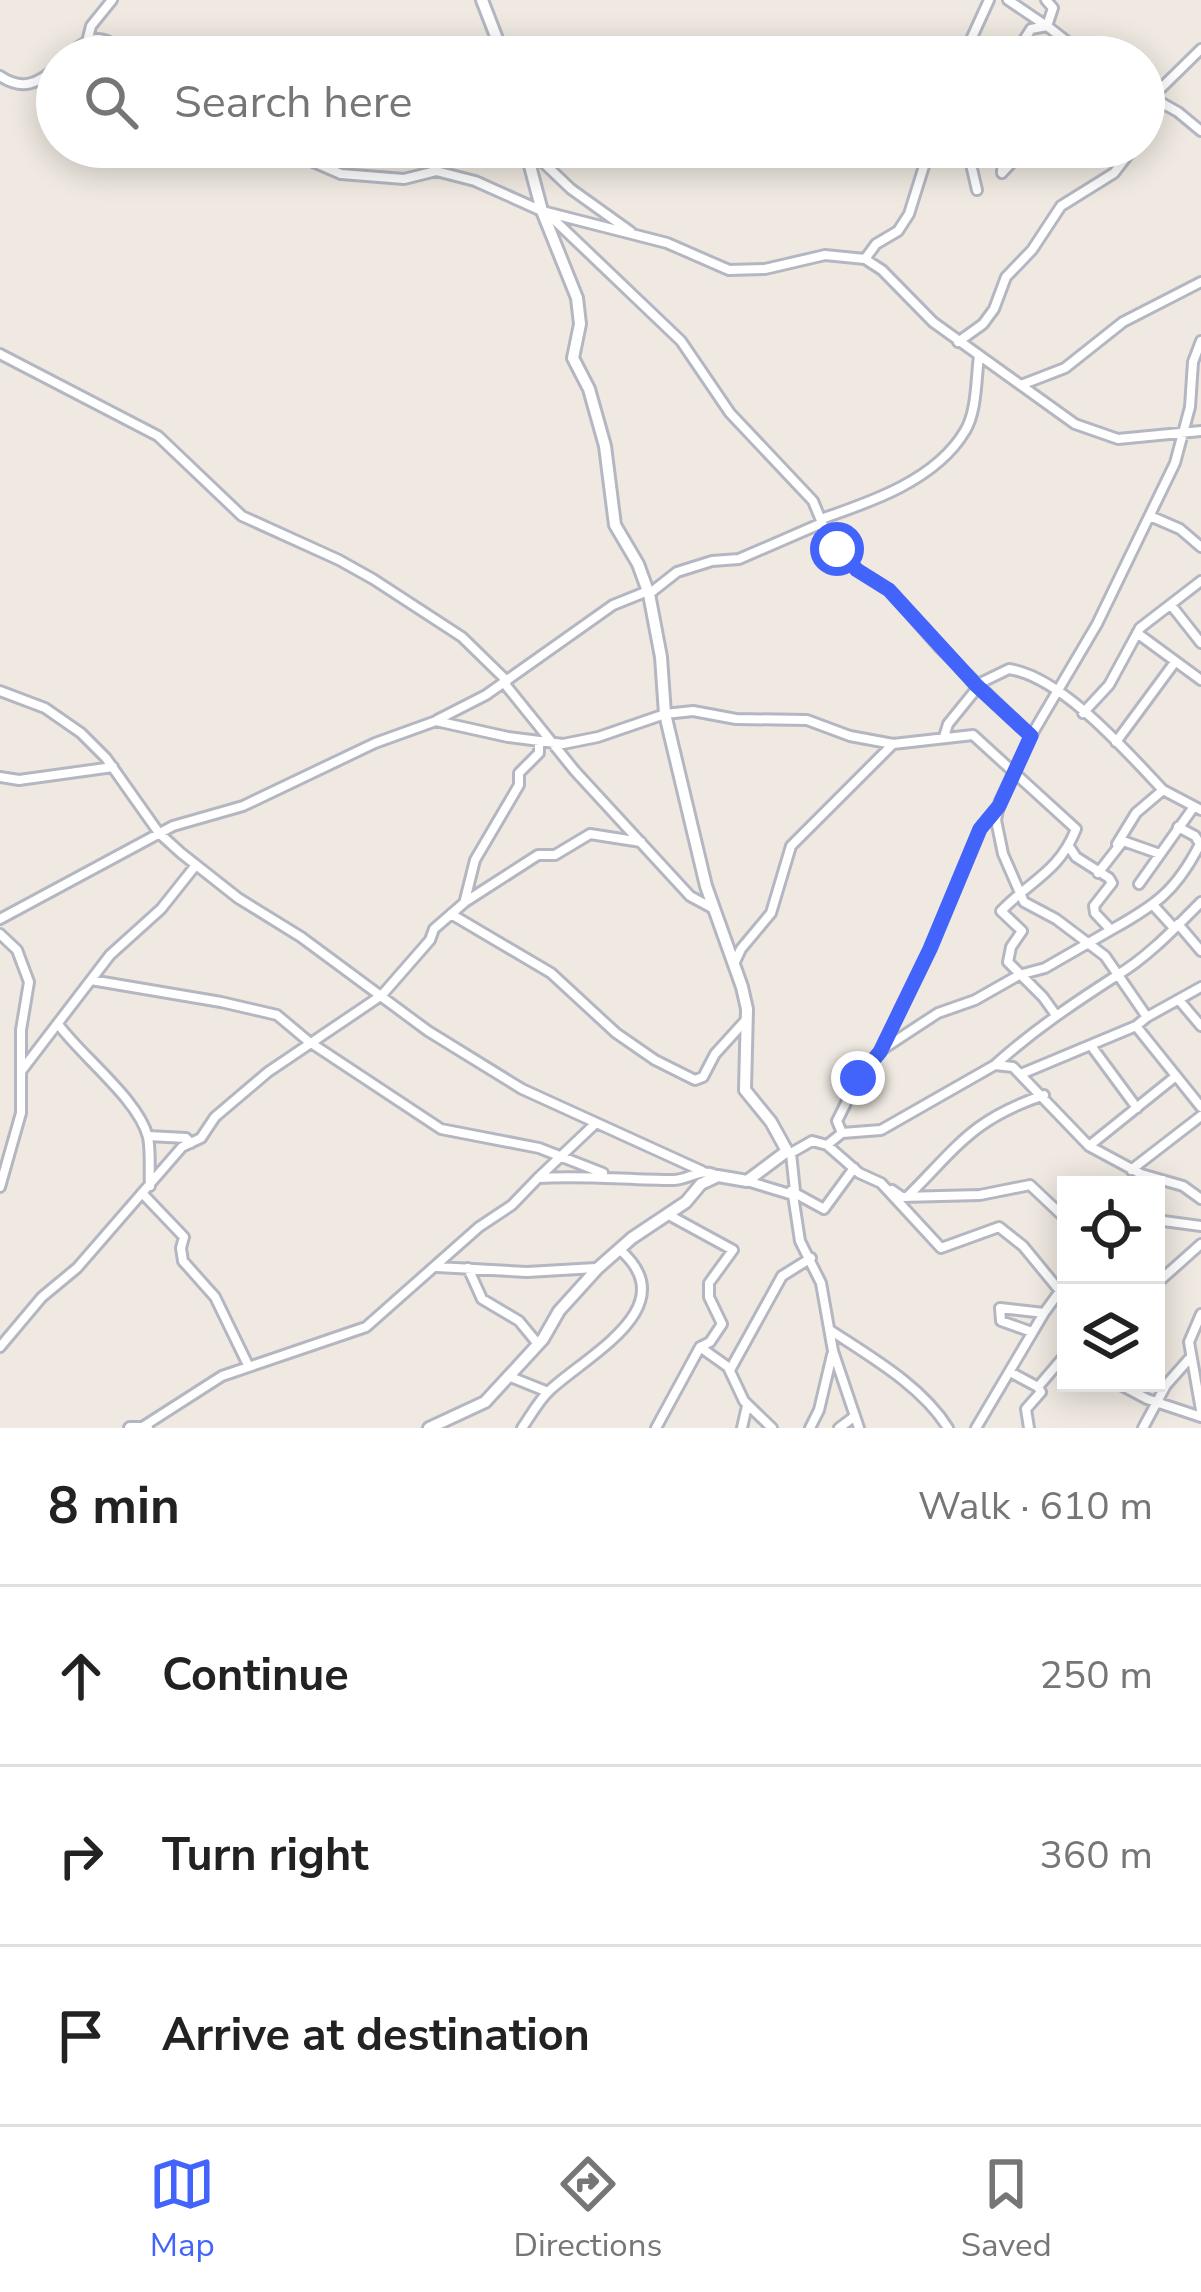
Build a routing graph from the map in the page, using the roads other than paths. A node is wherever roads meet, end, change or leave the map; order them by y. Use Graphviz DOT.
graph roads {
  1 [pos="112,0"];
  2 [pos="482,0"];
  3 [pos="988,0"];
  4 [pos="1008,0"];
  5 [pos="1053,3"];
  6 [pos="1047,26"];
  7 [pos="89,36"];
  8 [pos="496,36"];
  9 [pos="972,36"];
  10 [pos="1026,36"];
  11 [pos="1060,36"];
  12 [pos="1201,49"];
  13 [pos="0,76"];
  14 [pos="1165,81"];
  15 [pos="36,82"];
  16 [pos="1165,107"];
  17 [pos="1201,131"];
  18 [pos="326,168"];
  19 [pos="532,168"];
  20 [pos="548,168"];
  21 [pos="923,168"];
  22 [pos="972,168"];
  23 [pos="1118,168"];
  24 [pos="976,190"];
  25 [pos="544,211"];
  26 [pos="632,233"];
  27 [pos="865,259"];
  28 [pos="1201,282"];
  29 [pos="976,331"];
  30 [pos="1201,341"];
  31 [pos="958,342"];
  32 [pos="0,354"];
  33 [pos="976,354"];
  34 [pos="1020,385"];
  35 [pos="1190,402"];
  36 [pos="1201,410"];
  37 [pos="1201,431"];
  38 [pos="1182,433"];
  39 [pos="1150,516"];
  40 [pos="822,521"];
  41 [pos="1201,547"];
  42 [pos="1201,581"];
  43 [pos="648,593"];
  44 [pos="1171,605"];
  45 [pos="1137,633"];
  46 [pos="1201,643"];
  47 [pos="1174,662"];
  48 [pos="1201,680"];
  49 [pos="505,682"];
  50 [pos="977,686"];
  51 [pos="0,691"];
  52 [pos="1058,691"];
  53 [pos="1083,713"];
  54 [pos="665,715"];
  55 [pos="436,721"];
  56 [pos="1031,736"];
  57 [pos="944,737"];
  58 [pos="539,742"];
  59 [pos="1116,742"];
  60 [pos="552,743"];
  61 [pos="893,744"];
  62 [pos="113,767"];
  63 [pos="1016,771"];
  64 [pos="0,777"];
  65 [pos="1163,790"];
  66 [pos="999,806"];
  67 [pos="1197,809"];
  68 [pos="1178,827"];
  69 [pos="159,833"];
  70 [pos="641,842"];
  71 [pos="1118,844"];
  72 [pos="1070,848"];
  73 [pos="1160,854"];
  74 [pos="196,865"];
  75 [pos="1098,873"];
  76 [pos="1138,884"];
  77 [pos="1019,894"];
  78 [pos="465,902"];
  79 [pos="1201,902"];
  80 [pos="1154,906"];
  81 [pos="715,910"];
  82 [pos="451,914"];
  83 [pos="0,919"];
  84 [pos="1176,926"];
  85 [pos="1111,929"];
  86 [pos="0,934"];
  87 [pos="1086,943"];
  88 [pos="1201,952"];
  89 [pos="734,965"];
  90 [pos="1018,975"];
  91 [pos="1118,975"];
  92 [pos="92,980"];
  93 [pos="1201,987"];
  94 [pos="382,995"];
  95 [pos="1179,1000"];
  96 [pos="1056,1016"];
  97 [pos="1147,1017"];
  98 [pos="746,1020"];
  99 [pos="58,1024"];
  100 [pos="1136,1026"];
  101 [pos="1201,1026"];
  102 [pos="312,1043"];
  103 [pos="1092,1047"];
  104 [pos="880,1052"];
  105 [pos="995,1065"];
  106 [pos="22,1070"];
  107 [pos="1022,1074"];
  108 [pos="1176,1076"];
  109 [pos="1044,1095"];
  110 [pos="1137,1108"];
  111 [pos="1201,1112"];
  112 [pos="596,1123"];
  113 [pos="842,1133"];
  114 [pos="148,1136"];
  115 [pos="189,1140"];
  116 [pos="827,1145"];
  117 [pos="1089,1146"];
  118 [pos="789,1152"];
  119 [pos="560,1155"];
  120 [pos="854,1168"];
  121 [pos="1131,1169"];
  122 [pos="702,1171"];
  123 [pos="610,1176"];
  124 [pos="718,1176"];
  125 [pos="538,1178"];
  126 [pos="747,1181"];
  127 [pos="880,1183"];
  128 [pos="149,1184"];
  129 [pos="0,1187"];
  130 [pos="790,1191"];
  131 [pos="146,1196"];
  132 [pos="908,1196"];
  133 [pos="1200,1196"];
  134 [pos="1057,1210"];
  135 [pos="665,1214"];
  136 [pos="1165,1221"];
  137 [pos="1201,1226"];
  138 [pos="1201,1244"];
  139 [pos="619,1249"];
  140 [pos="811,1258"];
  141 [pos="437,1267"];
  142 [pos="468,1268"];
  143 [pos="598,1268"];
  144 [pos="1157,1284"];
  145 [pos="1057,1287"];
  146 [pos="1057,1299"];
  147 [pos="1043,1312"];
  148 [pos="1201,1314"];
  149 [pos="830,1330"];
  150 [pos="1032,1332"];
  151 [pos="1201,1341"];
  152 [pos="538,1344"];
  153 [pos="0,1347"];
  154 [pos="700,1347"];
  155 [pos="833,1351"];
  156 [pos="1191,1354"];
  157 [pos="248,1365"];
  158 [pos="1057,1365"];
  159 [pos="730,1370"];
  160 [pos="1010,1372"];
  161 [pos="508,1376"];
  162 [pos="1038,1387"];
  163 [pos="548,1392"];
  164 [pos="1136,1392"];
  165 [pos="1159,1403"];
  166 [pos="747,1405"];
  167 [pos="1201,1413"];
  168 [pos="855,1416"];
  169 [pos="145,1427"];
  170 [pos="130,1428"];
  171 [pos="429,1428"];
  172 [pos="522,1428"];
  173 [pos="656,1428"];
  174 [pos="742,1428"];
  175 [pos="772,1428"];
  176 [pos="810,1428"];
  177 [pos="839,1428"];
  178 [pos="859,1428"];
  179 [pos="948,1428"];
  180 [pos="976,1428"];
  181 [pos="1029,1428"];
  182 [pos="1143,1428"];
  1 -- 7 [label="street"];
  2 -- 8 [label="street"];
  3 -- 9 [label="street"];
  4 -- 6 [label="street"];
  5 -- 6 [label="street"];
  6 -- 10 [label="street"];
  6 -- 11 [label="street"];
  12 -- 14 [label="street"];
  13 -- 15 [label="street"];
  16 -- 17 [label="street"];
  18 -- 25 [label="street"];
  19 -- 25 [label="street"];
  20 -- 26 [label="street"];
  21 -- 27 [label="street"];
  22 -- 24 [label="street"];
  23 -- 29 [label="street"];
  25 -- 26 [label="street"];
  25 -- 40 [label="street"];
  25 -- 43 [label="street"];
  26 -- 27 [label="street"];
  27 -- 31 [label="street"];
  28 -- 34 [label="street"];
  29 -- 31 [label="street"];
  29 -- 33 [label="street"];
  30 -- 35 [label="street"];
  31 -- 33 [label="street"];
  32 -- 49 [label="street"];
  33 -- 34 [label="street"];
  33 -- 40 [label="street"];
  34 -- 38 [label="street"];
  35 -- 36 [label="street"];
  35 -- 38 [label="street"];
  37 -- 38 [label="street"];
  38 -- 39 [label="street"];
  39 -- 41 [label="street"];
  39 -- 52 [label="street"];
  40 -- 43 [label="street"];
  40 -- 50 [label="street"];
  42 -- 44 [label="street"];
  43 -- 49 [label="street"];
  43 -- 54 [label="street"];
  44 -- 45 [label="street"];
  44 -- 46 [label="street"];
  45 -- 47 [label="street"];
  45 -- 53 [label="street"];
  47 -- 48 [label="street"];
  47 -- 59 [label="street"];
  49 -- 55 [label="street"];
  49 -- 60 [label="street"];
  50 -- 52 [label="street"];
  50 -- 56 [label="street"];
  50 -- 57 [label="street"];
  51 -- 62 [label="street"];
  52 -- 53 [label="street"];
  52 -- 56 [label="street"];
  53 -- 59 [label="street"];
  54 -- 60 [label="street"];
  54 -- 61 [label="street"];
  54 -- 81 [label="street"];
  55 -- 58 [label="street"];
  55 -- 69 [label="street"];
  56 -- 63 [label="street"];
  57 -- 61 [label="street"];
  57 -- 63 [label="street"];
  58 -- 60 [label="street"];
  58 -- 78 [label="street"];
  59 -- 65 [label="street"];
  60 -- 70 [label="street"];
  61 -- 89 [label="street"];
  62 -- 64 [label="street"];
  62 -- 69 [label="street"];
  63 -- 66 [label="street"];
  63 -- 72 [label="street"];
  65 -- 67 [label="street"];
  65 -- 71 [label="street"];
  66 -- 77 [label="street"];
  66 -- 104 [label="street"];
  67 -- 68 [label="street"];
  68 -- 73 [label="street"];
  68 -- 80 [label="street"];
  69 -- 74 [label="street"];
  69 -- 83 [label="street"];
  70 -- 78 [label="street"];
  70 -- 81 [label="street"];
  71 -- 73 [label="street"];
  71 -- 75 [label="street"];
  72 -- 75 [label="street"];
  72 -- 77 [label="street"];
  73 -- 76 [label="street"];
  74 -- 92 [label="street"];
  74 -- 94 [label="street"];
  75 -- 85 [label="street"];
  77 -- 87 [label="street"];
  77 -- 90 [label="street"];
  78 -- 82 [label="street"];
  79 -- 84 [label="street"];
  80 -- 84 [label="street"];
  80 -- 85 [label="street"];
  81 -- 89 [label="street"];
  82 -- 94 [label="street"];
  82 -- 98 [label="street"];
  84 -- 88 [label="street"];
  84 -- 91 [label="street"];
  85 -- 87 [label="street"];
  86 -- 106 [label="street"];
  87 -- 90 [label="street"];
  87 -- 91 [label="street"];
  89 -- 98 [label="street"];
  90 -- 96 [label="street"];
  90 -- 104 [label="street"];
  91 -- 96 [label="street"];
  91 -- 97 [label="street"];
  92 -- 99 [label="street"];
  92 -- 102 [label="street"];
  93 -- 95 [label="street"];
  94 -- 102 [label="street"];
  94 -- 112 [label="street"];
  95 -- 97 [label="street"];
  95 -- 101 [label="street"];
  96 -- 105 [label="street"];
  97 -- 100 [label="street"];
  98 -- 118 [label="street"];
  99 -- 106 [label="street"];
  99 -- 114 [label="street"];
  100 -- 103 [label="street"];
  100 -- 108 [label="street"];
  102 -- 115 [label="street"];
  102 -- 119 [label="street"];
  103 -- 107 [label="street"];
  103 -- 110 [label="street"];
  104 -- 113 [label="street"];
  105 -- 107 [label="street"];
  105 -- 113 [label="street"];
  106 -- 129 [label="street"];
  107 -- 109 [label="street"];
  108 -- 110 [label="street"];
  108 -- 111 [label="street"];
  109 -- 117 [label="street"];
  109 -- 132 [label="street"];
  110 -- 117 [label="street"];
  111 -- 121 [label="street"];
  112 -- 119 [label="street"];
  112 -- 122 [label="street"];
  113 -- 116 [label="street"];
  114 -- 115 [label="street"];
  114 -- 128 [label="street"];
  115 -- 128 [label="street"];
  116 -- 118 [label="street"];
  116 -- 120 [label="street"];
  117 -- 121 [label="street"];
  118 -- 126 [label="street"];
  118 -- 130 [label="street"];
  119 -- 123 [label="street"];
  119 -- 125 [label="street"];
  120 -- 127 [label="street"];
  120 -- 130 [label="street"];
  121 -- 133 [label="street"];
  122 -- 123 [label="street"];
  122 -- 124 [label="street"];
  123 -- 125 [label="street"];
  124 -- 126 [label="street"];
  124 -- 135 [label="street"];
  125 -- 141 [label="street"];
  126 -- 130 [label="street"];
  127 -- 132 [label="street"];
  127 -- 145 [label="street"];
  128 -- 131 [label="street"];
  130 -- 140 [label="street"];
  131 -- 153 [label="street"];
  131 -- 157 [label="street"];
  132 -- 134 [label="street"];
  135 -- 139 [label="street"];
  135 -- 154 [label="street"];
  136 -- 137 [label="street"];
  138 -- 144 [label="street"];
  139 -- 143 [label="street"];
  139 -- 163 [label="street"];
  140 -- 149 [label="street"];
  140 -- 159 [label="street"];
  141 -- 142 [label="street"];
  141 -- 157 [label="street"];
  142 -- 143 [label="street"];
  142 -- 152 [label="street"];
  143 -- 152 [label="street"];
  146 -- 147 [label="street"];
  147 -- 150 [label="street"];
  147 -- 150 [label="street"];
  148 -- 156 [label="street"];
  149 -- 155 [label="street"];
  149 -- 179 [label="street"];
  150 -- 160 [label="street"];
  151 -- 156 [label="street"];
  152 -- 161 [label="street"];
  154 -- 159 [label="street"];
  154 -- 173 [label="street"];
  155 -- 168 [label="street"];
  155 -- 176 [label="street"];
  156 -- 165 [label="street"];
  156 -- 167 [label="street"];
  157 -- 169 [label="street"];
  158 -- 162 [label="street"];
  159 -- 166 [label="street"];
  160 -- 162 [label="street"];
  160 -- 180 [label="street"];
  161 -- 163 [label="street"];
  161 -- 171 [label="street"];
  162 -- 181 [label="street"];
  163 -- 172 [label="street"];
  164 -- 165 [label="street"];
  165 -- 167 [label="street"];
  165 -- 182 [label="street"];
  166 -- 174 [label="street"];
  166 -- 175 [label="street"];
  168 -- 177 [label="street"];
  168 -- 178 [label="street"];
  169 -- 170 [label="street"];
}
